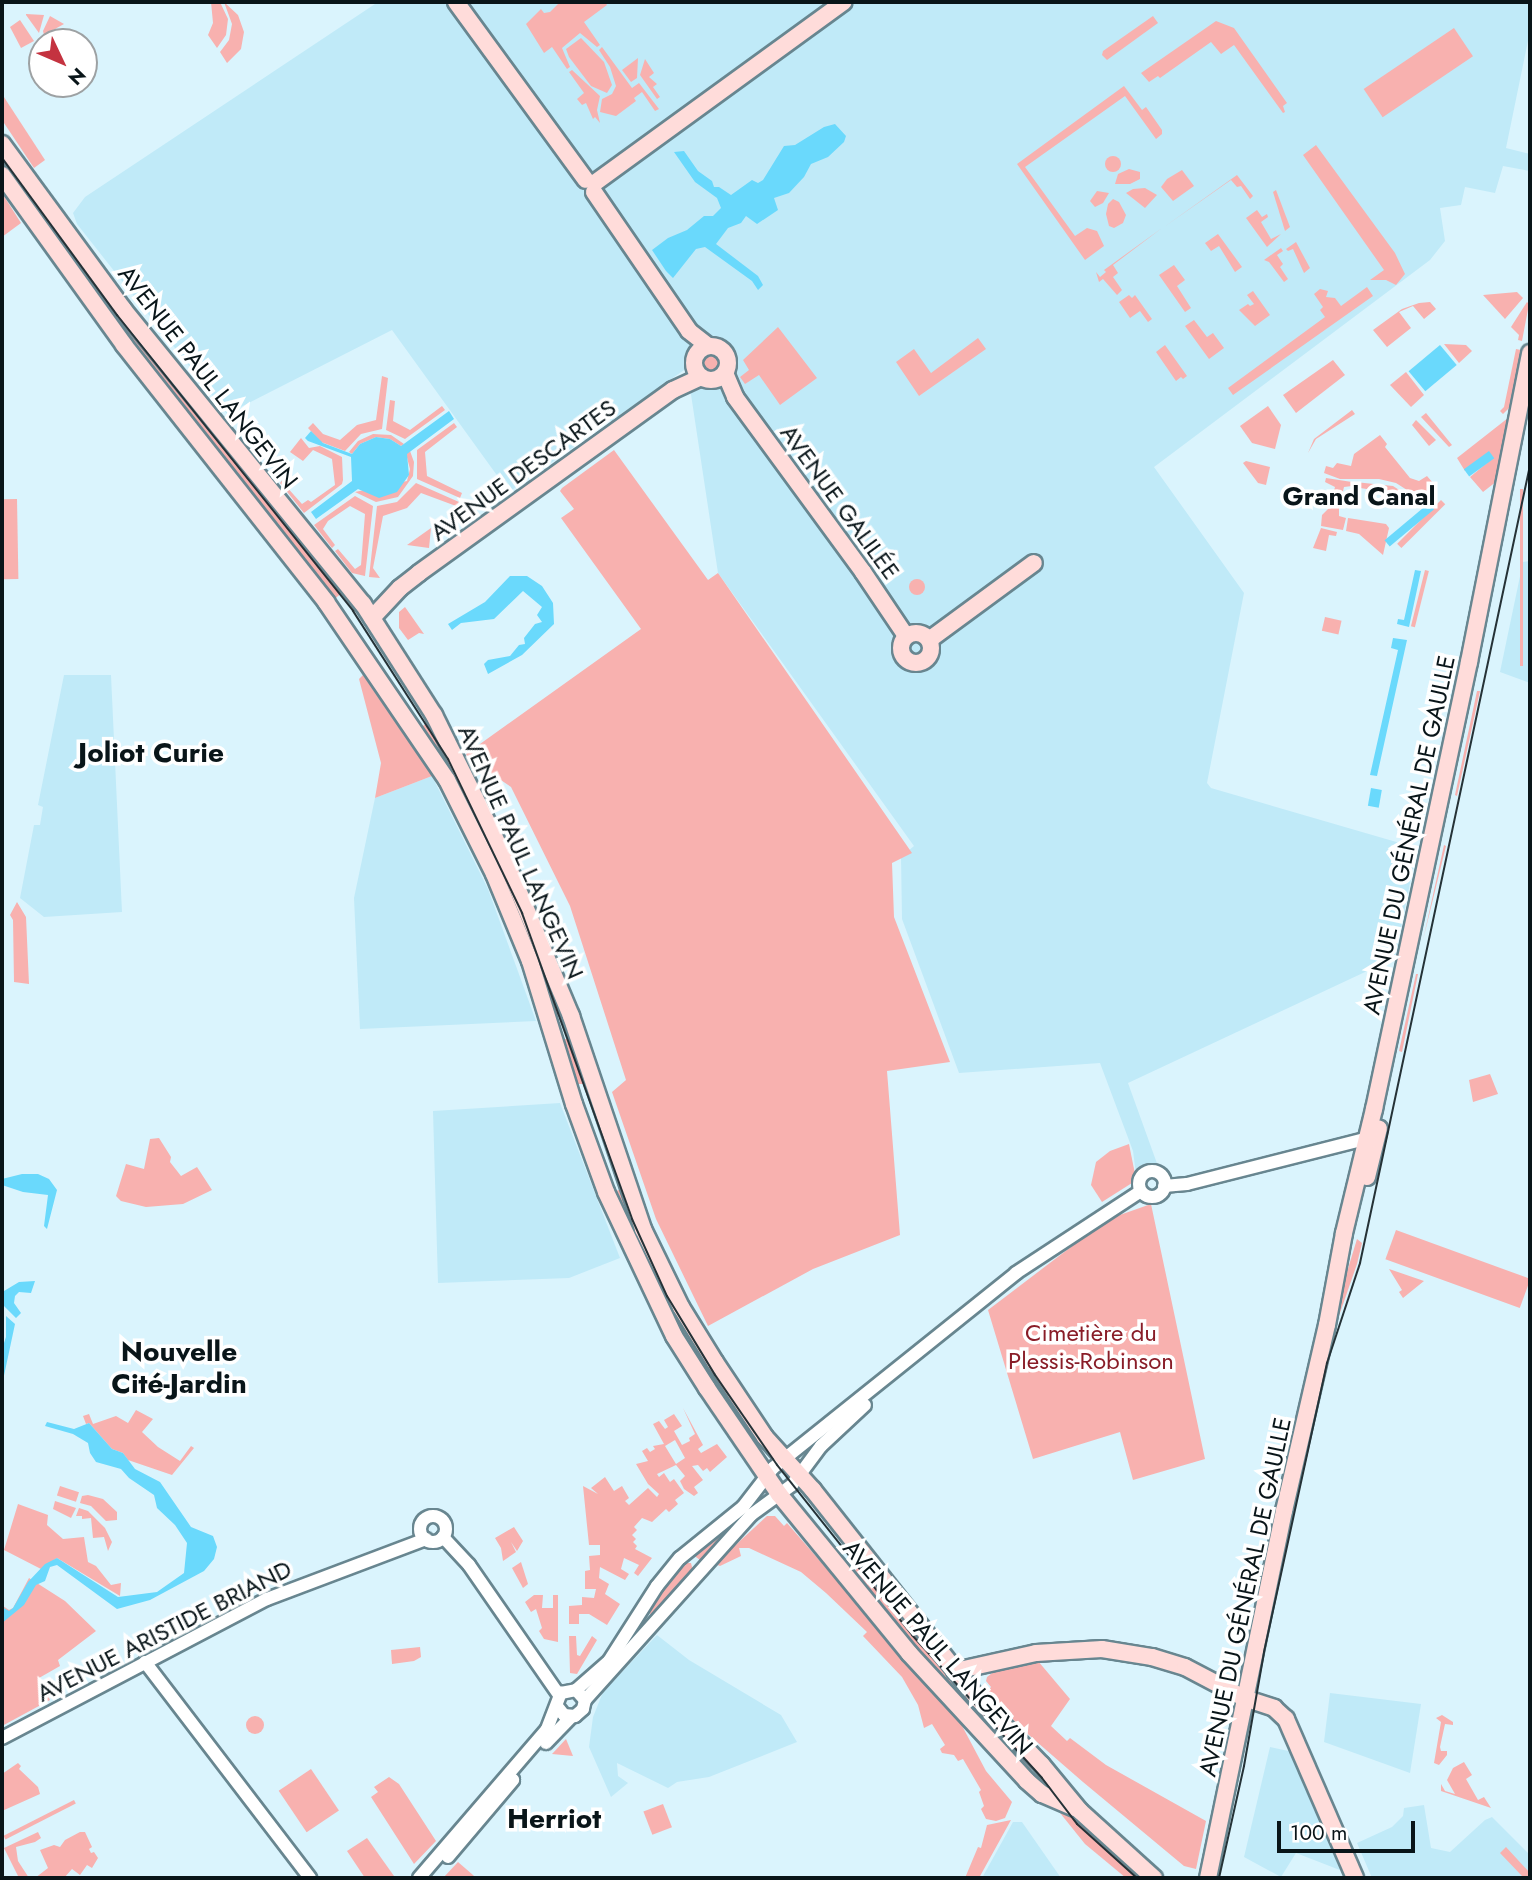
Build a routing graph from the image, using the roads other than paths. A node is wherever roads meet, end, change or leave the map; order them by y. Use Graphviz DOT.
graph roads {
  1 [pos="456,2"];
  2 [pos="844,2"];
  3 [pos="2,144"];
  4 [pos="2,175"];
  5 [pos="592,185"];
  6 [pos="1530,354"];
  7 [pos="706,366"];
  8 [pos="1530,405"];
  9 [pos="1034,563"];
  10 [pos="367,611"];
  11 [pos="906,636"];
  12 [pos="929,640"];
  13 [pos="552,1030"];
  14 [pos="577,1030"];
  15 [pos="597,1087"];
  16 [pos="570,1092"];
  17 [pos="1365,1139"];
  18 [pos="1164,1186"];
  19 [pos="1141,1191"];
  20 [pos="1327,1325"];
  21 [pos="944,1330"];
  22 [pos="888,1377"];
  23 [pos="857,1412"];
  24 [pos="786,1460"];
  25 [pos="799,1475"];
  26 [pos="767,1479"];
  27 [pos="779,1494"];
  28 [pos="443,1537"];
  29 [pos="426,1539"];
  30 [pos="145,1662"];
  31 [pos="995,1662"];
  32 [pos="955,1671"];
  33 [pos="967,1685"];
  34 [pos="580,1695"];
  35 [pos="1244,1699"];
  36 [pos="558,1701"];
  37 [pos="572,1717"];
  38 [pos="2,1738"];
  39 [pos="506,1777"];
  40 [pos="1080,1811"];
  41 [pos="480,1821"];
  42 [pos="310,1878"];
  43 [pos="419,1878"];
  44 [pos="429,1878"];
  45 [pos="1154,1878"];
  46 [pos="1208,1878"];
  47 [pos="1355,1878"];
  1 -- 5 [label="main road, AVENUE GALILÉE"];
  2 -- 5 [label="main road"];
  3 -- 10 [label="main road, AVENUE PAUL LANGEVIN"];
  4 -- 13 [label="main road, AVENUE PAUL LANGEVIN"];
  5 -- 7 [label="main road, AVENUE GALILÉE"];
  6 -- 17 [label="main road, AVENUE DU GÉNÉRAL DE GAULLE"];
  7 -- 10 [label="main road, AVENUE DESCARTES"];
  7 -- 11 [label="main road, AVENUE GALILÉE"];
  8 -- 20 [label="main road, AVENUE DU GÉNÉRAL DE GAULLE"];
  9 -- 12 [label="main road"];
  10 -- 14 [label="main road, AVENUE PAUL LANGEVIN"];
  11 -- 12 [label="main road"];
  11 -- 12 [label="main road"];
  13 -- 14 [label="main road"];
  13 -- 16 [label="main road, AVENUE PAUL LANGEVIN"];
  14 -- 15 [label="main road, AVENUE PAUL LANGEVIN"];
  15 -- 16 [label="main road"];
  15 -- 24 [label="main road, AVENUE PAUL LANGEVIN"];
  16 -- 26 [label="main road, AVENUE PAUL LANGEVIN"];
  17 -- 18 [label="street"];
  17 -- 20 [label="main road, AVENUE DU GÉNÉRAL DE GAULLE"];
  18 -- 19 [label="street"];
  18 -- 19 [label="street"];
  19 -- 21 [label="street"];
  20 -- 35 [label="main road, AVENUE DU GÉNÉRAL DE GAULLE"];
  21 -- 22 [label="street"];
  21 -- 23 [label="street"];
  22 -- 23 [label="street"];
  22 -- 24 [label="street"];
  23 -- 25 [label="street"];
  24 -- 25 [label="main road, AVENUE PAUL LANGEVIN"];
  24 -- 26 [label="street"];
  25 -- 27 [label="street"];
  25 -- 32 [label="main road, AVENUE PAUL LANGEVIN"];
  26 -- 27 [label="main road, AVENUE PAUL LANGEVIN"];
  26 -- 34 [label="street"];
  27 -- 34 [label="street"];
  27 -- 40 [label="main road, AVENUE PAUL LANGEVIN"];
  28 -- 29 [label="street"];
  28 -- 29 [label="street"];
  28 -- 36 [label="street"];
  29 -- 30 [label="street, AVENUE ARISTIDE BRIAND"];
  30 -- 38 [label="street, AVENUE ARISTIDE BRIAND"];
  30 -- 42 [label="street"];
  31 -- 32 [label="main road"];
  31 -- 33 [label="main road"];
  31 -- 35 [label="main road"];
  32 -- 33 [label="main road, AVENUE PAUL LANGEVIN"];
  33 -- 40 [label="main road, AVENUE PAUL LANGEVIN"];
  34 -- 36 [label="street"];
  34 -- 37 [label="street"];
  35 -- 46 [label="main road, AVENUE DU GÉNÉRAL DE GAULLE"];
  35 -- 47 [label="main road"];
  36 -- 37 [label="street"];
  36 -- 39 [label="street"];
  37 -- 41 [label="street"];
  39 -- 41 [label="street"];
  39 -- 43 [label="street"];
  40 -- 45 [label="main road, AVENUE PAUL LANGEVIN"];
  41 -- 44 [label="street"];
}
